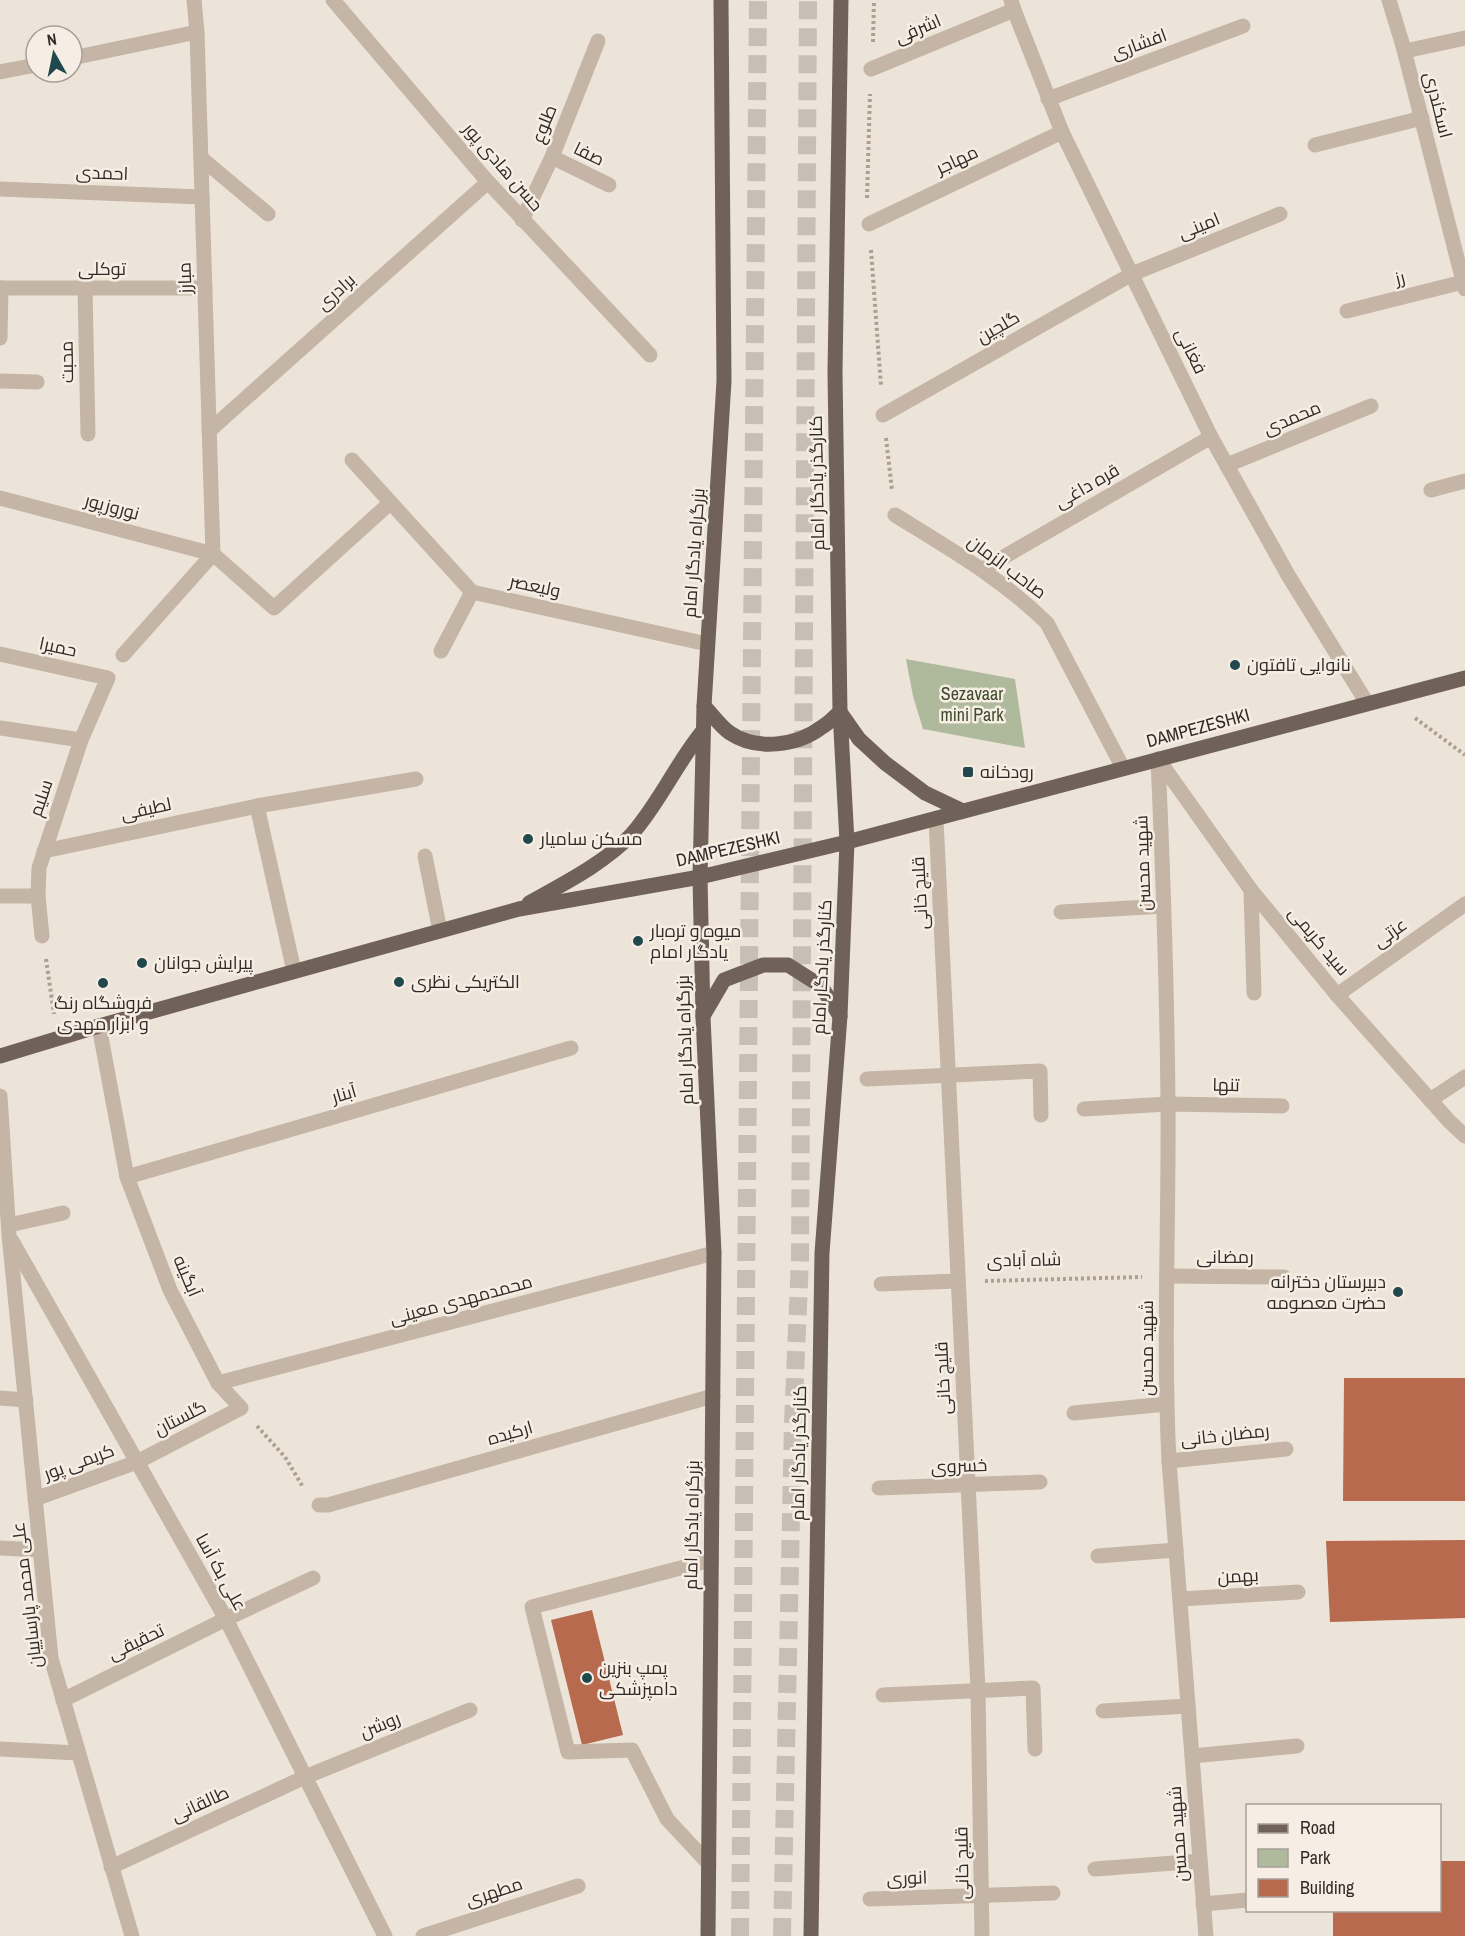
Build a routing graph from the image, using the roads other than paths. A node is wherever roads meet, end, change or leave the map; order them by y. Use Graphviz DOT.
graph roads {
  1 [pos="194,0"];
  2 [pos="333,0"];
  3 [pos="721,0"];
  4 [pos="841,0"];
  5 [pos="1389,0"];
  6 [pos="1013,5"];
  7 [pos="1243,26"];
  8 [pos="197,32"];
  9 [pos="1465,38"];
  10 [pos="598,42"];
  11 [pos="1405,51"];
  12 [pos="84,56"];
  13 [pos="24,67"];
  14 [pos="872,69"];
  15 [pos="0,72"];
  16 [pos="1048,99"];
  17 [pos="1422,118"];
  18 [pos="1062,132"];
  19 [pos="1315,145"];
  20 [pos="201,158"];
  21 [pos="552,158"];
  22 [pos="488,182"];
  23 [pos="609,185"];
  24 [pos="0,189"];
  25 [pos="202,197"];
  26 [pos="268,214"];
  27 [pos="1280,214"];
  28 [pos="522,220"];
  29 [pos="869,224"];
  30 [pos="1462,262"];
  31 [pos="1132,274"];
  32 [pos="1464,286"];
  33 [pos="0,288"];
  34 [pos="85,288"];
  35 [pos="205,288"];
  36 [pos="1347,312"];
  37 [pos="0,338"];
  38 [pos="650,355"];
  39 [pos="0,381"];
  40 [pos="37,382"];
  41 [pos="1371,406"];
  42 [pos="884,415"];
  43 [pos="209,431"];
  44 [pos="88,434"];
  45 [pos="1211,437"];
  46 [pos="352,460"];
  47 [pos="1227,465"];
  48 [pos="1465,481"];
  49 [pos="1431,490"];
  50 [pos="0,498"];
  51 [pos="390,503"];
  52 [pos="895,515"];
  53 [pos="213,554"];
  54 [pos="982,569"];
  55 [pos="472,592"];
  56 [pos="707,644"];
  57 [pos="441,651"];
  58 [pos="0,654"];
  59 [pos="123,655"];
  60 [pos="108,678"];
  61 [pos="1465,678"];
  62 [pos="1367,703"];
  63 [pos="704,706"];
  64 [pos="840,712"];
  65 [pos="0,728"];
  66 [pos="702,732"];
  67 [pos="81,740"];
  68 [pos="1158,759"];
  69 [pos="1123,768"];
  70 [pos="416,779"];
  71 [pos="257,806"];
  72 [pos="963,811"];
  73 [pos="936,819"];
  74 [pos="847,842"];
  75 [pos="44,851"];
  76 [pos="425,856"];
  77 [pos="700,877"];
  78 [pos="1251,890"];
  79 [pos="0,896"];
  80 [pos="38,896"];
  81 [pos="1465,904"];
  82 [pos="1164,906"];
  83 [pos="519,909"];
  84 [pos="1061,912"];
  85 [pos="440,931"];
  86 [pos="42,936"];
  87 [pos="294,971"];
  88 [pos="1254,993"];
  89 [pos="1337,995"];
  90 [pos="840,1016"];
  91 [pos="703,1017"];
  92 [pos="99,1026"];
  93 [pos="571,1048"];
  94 [pos="0,1056"];
  95 [pos="949,1075"];
  96 [pos="1465,1077"];
  97 [pos="867,1079"];
  98 [pos="0,1096"];
  99 [pos="1430,1100"];
  100 [pos="1168,1104"];
  101 [pos="1282,1106"];
  102 [pos="1084,1108"];
  103 [pos="1041,1115"];
  104 [pos="1465,1137"];
  105 [pos="127,1178"];
  106 [pos="63,1213"];
  107 [pos="6,1220"];
  108 [pos="714,1253"];
  109 [pos="1167,1276"];
  110 [pos="1284,1276"];
  111 [pos="957,1281"];
  112 [pos="882,1284"];
  113 [pos="218,1383"];
  114 [pos="712,1396"];
  115 [pos="0,1398"];
  116 [pos="26,1400"];
  117 [pos="1166,1404"];
  118 [pos="241,1408"];
  119 [pos="1074,1413"];
  120 [pos="1286,1449"];
  121 [pos="1169,1461"];
  122 [pos="137,1462"];
  123 [pos="1040,1482"];
  124 [pos="968,1485"];
  125 [pos="879,1488"];
  126 [pos="35,1499"];
  127 [pos="319,1505"];
  128 [pos="0,1548"];
  129 [pos="40,1550"];
  130 [pos="1176,1550"];
  131 [pos="1098,1556"];
  132 [pos="711,1560"];
  133 [pos="313,1578"];
  134 [pos="1298,1592"];
  135 [pos="1180,1599"];
  136 [pos="226,1619"];
  137 [pos="978,1690"];
  138 [pos="883,1695"];
  139 [pos="63,1700"];
  140 [pos="1188,1706"];
  141 [pos="470,1710"];
  142 [pos="1103,1710"];
  143 [pos="1297,1746"];
  144 [pos="0,1749"];
  145 [pos="1035,1749"];
  146 [pos="78,1753"];
  147 [pos="1192,1756"];
  148 [pos="305,1777"];
  149 [pos="1200,1861"];
  150 [pos="709,1864"];
  151 [pos="111,1867"];
  152 [pos="1095,1869"];
  153 [pos="578,1886"];
  154 [pos="1053,1893"];
  155 [pos="982,1895"];
  156 [pos="870,1899"];
  157 [pos="1246,1900"];
  158 [pos="1203,1904"];
  159 [pos="132,1936"];
  160 [pos="385,1936"];
  161 [pos="423,1936"];
  162 [pos="708,1936"];
  163 [pos="811,1936"];
  164 [pos="982,1936"];
  165 [pos="1206,1936"];
  1 -- 8 [label="street, مبارز"];
  2 -- 22 [label="street, حسن هادی پور"];
  3 -- 56 [label="main road, بزرگراه یادگار امام"];
  4 -- 64 [label="main road, کنارگذر یادگار امام"];
  5 -- 11 [label="street, اسکندری"];
  6 -- 14 [label="street, اشرفی"];
  6 -- 16 [label="street, فغانی"];
  7 -- 16 [label="street, افشاری"];
  8 -- 12 [label="street"];
  8 -- 20 [label="street, مبارز"];
  9 -- 11 [label="street"];
  10 -- 21 [label="street, طلوع"];
  11 -- 17 [label="street, اسکندری"];
  13 -- 15 [label="street"];
  16 -- 18 [label="street, فغانی"];
  17 -- 19 [label="street"];
  17 -- 30 [label="street, اسکندری"];
  18 -- 29 [label="street, مهاجر"];
  18 -- 31 [label="street, فغانی"];
  20 -- 25 [label="street, مبارز"];
  20 -- 26 [label="street"];
  21 -- 23 [label="street, صفا"];
  21 -- 28 [label="street, طلوع"];
  22 -- 28 [label="street, حسن هادی پور"];
  22 -- 43 [label="street, برادری"];
  24 -- 25 [label="street, احمدی"];
  25 -- 35 [label="street, مبارز"];
  27 -- 31 [label="street, امینی"];
  28 -- 38 [label="street, حسن هادی پور"];
  30 -- 32 [label="street, اسکندری"];
  31 -- 42 [label="street, گلچین"];
  31 -- 45 [label="street, فغانی"];
  32 -- 36 [label="street, رز"];
  33 -- 34 [label="street, توکلی"];
  33 -- 37 [label="street"];
  34 -- 35 [label="street, توکلی"];
  34 -- 44 [label="street, محبت"];
  35 -- 43 [label="street, مبارز"];
  39 -- 40 [label="street"];
  41 -- 47 [label="street, محمدی"];
  43 -- 53 [label="street, مبارز"];
  45 -- 47 [label="street, فغانی"];
  45 -- 54 [label="street, قره داغی"];
  46 -- 51 [label="street"];
  47 -- 62 [label="street, فغانی"];
  48 -- 49 [label="street"];
  50 -- 53 [label="street, نوروزپور"];
  51 -- 53 [label="street"];
  51 -- 55 [label="street"];
  52 -- 54 [label="street, صاحب الزمان"];
  53 -- 59 [label="street"];
  54 -- 69 [label="street, صاحب الزمان"];
  55 -- 56 [label="street, ولیعصر"];
  55 -- 57 [label="street"];
  56 -- 63 [label="main road, بزرگراه یادگار امام"];
  58 -- 60 [label="street, حمیرا"];
  60 -- 67 [label="street, سلیم"];
  61 -- 62 [label="main road, DAMPEZESHKI"];
  62 -- 68 [label="main road, DAMPEZESHKI"];
  63 -- 64 [label="main road"];
  63 -- 66 [label="main road, بزرگراه یادگار امام"];
  64 -- 72 [label="main road"];
  64 -- 74 [label="main road, کنارگذر یادگار امام"];
  65 -- 67 [label="street"];
  66 -- 77 [label="main road, بزرگراه یادگار امام"];
  66 -- 83 [label="main road"];
  67 -- 75 [label="street, سلیم"];
  68 -- 69 [label="main road, DAMPEZESHKI"];
  68 -- 78 [label="street, سید کریمی"];
  68 -- 82 [label="street, شهید محسن"];
  69 -- 72 [label="main road, DAMPEZESHKI"];
  70 -- 71 [label="street, لطیفی"];
  71 -- 75 [label="street, لطیفی"];
  71 -- 87 [label="street"];
  72 -- 73 [label="main road, DAMPEZESHKI"];
  73 -- 74 [label="main road, DAMPEZESHKI"];
  73 -- 95 [label="street, قلیچ خانی"];
  74 -- 77 [label="main road, DAMPEZESHKI"];
  74 -- 90 [label="main road, کنارگذر یادگار امام"];
  75 -- 80 [label="street, سلیم"];
  76 -- 85 [label="street"];
  77 -- 83 [label="main road, DAMPEZESHKI"];
  77 -- 91 [label="main road, بزرگراه یادگار امام"];
  78 -- 88 [label="street"];
  78 -- 89 [label="street, سید کریمی"];
  79 -- 80 [label="street"];
  80 -- 86 [label="street, سلیم"];
  81 -- 89 [label="street, عزتی"];
  82 -- 84 [label="street"];
  82 -- 100 [label="street, شهید محسن"];
  83 -- 85 [label="main road, DAMPEZESHKI"];
  85 -- 87 [label="main road, DAMPEZESHKI"];
  87 -- 92 [label="main road, DAMPEZESHKI"];
  89 -- 99 [label="street, سید کریمی"];
  90 -- 91 [label="main road"];
  90 -- 163 [label="main road, کنارگذر یادگار امام"];
  91 -- 108 [label="main road, بزرگراه یادگار امام"];
  92 -- 94 [label="main road, DAMPEZESHKI"];
  92 -- 105 [label="street, آبگینه"];
  93 -- 105 [label="street, آبنار"];
  95 -- 97 [label="street"];
  95 -- 103 [label="street"];
  95 -- 111 [label="street, قلیچ خانی"];
  96 -- 99 [label="street"];
  98 -- 107 [label="street, علی محمد پارساییان"];
  99 -- 104 [label="street, سید کریمی"];
  100 -- 101 [label="street, تنها"];
  100 -- 102 [label="street"];
  100 -- 109 [label="street, شهید محسن"];
  105 -- 113 [label="street, آبگینه"];
  106 -- 107 [label="street"];
  107 -- 116 [label="street, علی محمد پارساییان"];
  107 -- 122 [label="street, علی بک آسا"];
  108 -- 113 [label="street, محمدمهدی معینی"];
  108 -- 114 [label="main road, بزرگراه یادگار امام"];
  109 -- 110 [label="street, رمضانی"];
  109 -- 117 [label="street, شهید محسن"];
  111 -- 112 [label="street"];
  111 -- 124 [label="street, قلیچ خانی"];
  113 -- 118 [label="street, آبگینه"];
  114 -- 127 [label="street, ارکیده"];
  114 -- 132 [label="main road, بزرگراه یادگار امام"];
  115 -- 116 [label="street"];
  116 -- 126 [label="street, علی محمد پارساییان"];
  117 -- 119 [label="street"];
  117 -- 121 [label="street, شهید محسن"];
  118 -- 122 [label="street, گلستان"];
  120 -- 121 [label="street, رمضان خانی"];
  121 -- 130 [label="street, شهید محسن"];
  122 -- 126 [label="street, کریمی پور"];
  122 -- 136 [label="street, علی بک آسا"];
  123 -- 124 [label="street, خسروی"];
  124 -- 125 [label="street, خسروی"];
  124 -- 137 [label="street, قلیچ خانی"];
  126 -- 129 [label="street, علی محمد پارساییان"];
  128 -- 129 [label="street"];
  129 -- 139 [label="street, علی محمد پارساییان"];
  130 -- 131 [label="street"];
  130 -- 135 [label="street, شهید محسن"];
  132 -- 150 [label="main road, بزرگراه یادگار امام"];
  132 -- 150 [label="street"];
  133 -- 136 [label="street, تحقیقی"];
  134 -- 135 [label="street, بهمن"];
  135 -- 140 [label="street, شهید محسن"];
  136 -- 139 [label="street, تحقیقی"];
  136 -- 148 [label="street, علی بک آسا"];
  137 -- 138 [label="street"];
  137 -- 145 [label="street"];
  137 -- 155 [label="street, قلیچ خانی"];
  139 -- 146 [label="street, علی محمد پارساییان"];
  140 -- 142 [label="street"];
  140 -- 147 [label="street, شهید محسن"];
  141 -- 148 [label="street, روشن"];
  143 -- 147 [label="street"];
  144 -- 146 [label="street"];
  146 -- 151 [label="street, علی محمد پارساییان"];
  147 -- 149 [label="street, شهید محسن"];
  148 -- 151 [label="street, طالقانی"];
  148 -- 160 [label="street, علی بک آسا"];
  149 -- 152 [label="street"];
  149 -- 158 [label="street, شهید محسن"];
  150 -- 162 [label="main road, بزرگراه یادگار امام"];
  151 -- 159 [label="street, علی محمد پارساییان"];
  153 -- 161 [label="street, مطهری"];
  154 -- 155 [label="street, انوری"];
  155 -- 156 [label="street, انوری"];
  155 -- 164 [label="street, قلیچ خانی"];
  157 -- 158 [label="street"];
  158 -- 165 [label="street, شهید محسن"];
}
